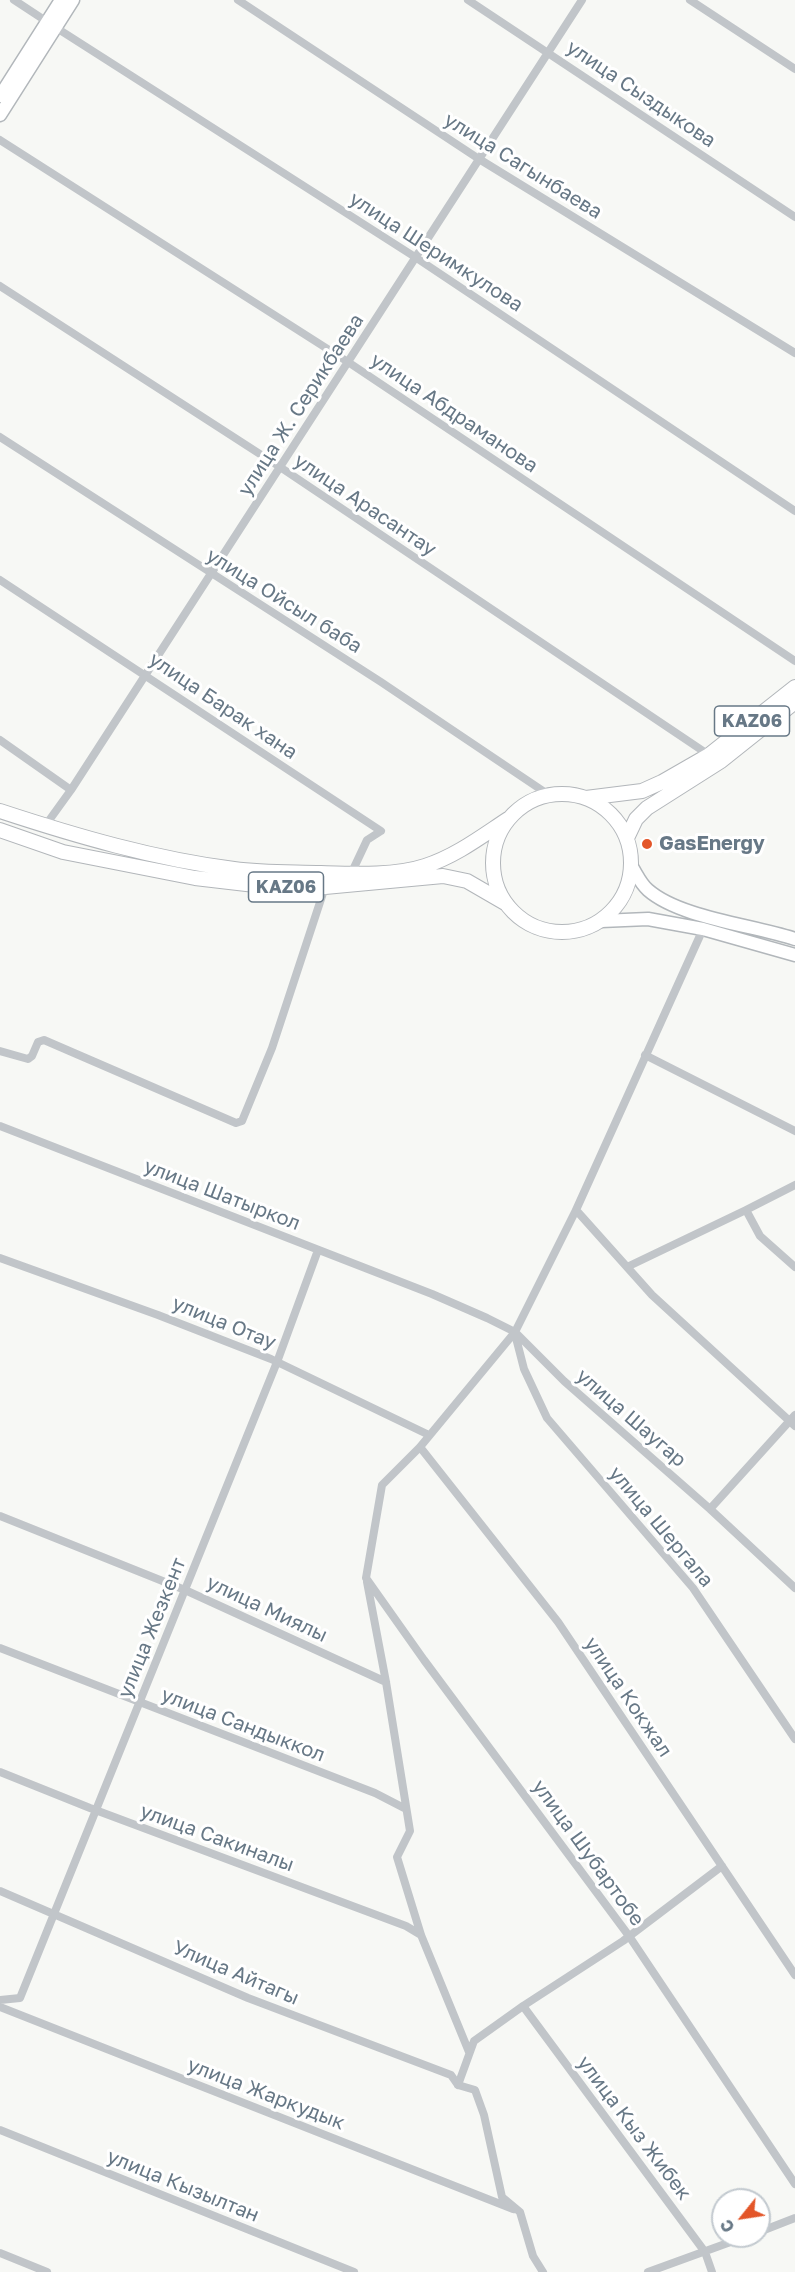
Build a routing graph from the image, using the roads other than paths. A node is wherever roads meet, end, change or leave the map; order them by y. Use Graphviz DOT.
graph roads {
  1 [pos="14,0"];
  2 [pos="61,0"];
  3 [pos="73,0"];
  4 [pos="238,0"];
  5 [pos="468,0"];
  6 [pos="582,0"];
  7 [pos="690,0"];
  8 [pos="51,24"];
  9 [pos="548,52"];
  10 [pos="795,69"];
  11 [pos="0,96"];
  12 [pos="0,114"];
  13 [pos="0,140"];
  14 [pos="479,159"];
  15 [pos="795,217"];
  16 [pos="415,257"];
  17 [pos="0,286"];
  18 [pos="795,353"];
  19 [pos="348,362"];
  20 [pos="0,437"];
  21 [pos="280,468"];
  22 [pos="795,511"];
  23 [pos="211,574"];
  24 [pos="0,580"];
  25 [pos="795,661"];
  26 [pos="146,675"];
  27 [pos="795,687"];
  28 [pos="795,702"];
  29 [pos="0,740"];
  30 [pos="709,754"];
  31 [pos="71,790"];
  32 [pos="549,795"];
  33 [pos="586,798"];
  34 [pos="0,811"];
  35 [pos="508,819"];
  36 [pos="45,826"];
  37 [pos="0,830"];
  38 [pos="627,838"];
  39 [pos="632,867"];
  40 [pos="351,874"];
  41 [pos="326,887"];
  42 [pos="505,903"];
  43 [pos="601,921"];
  44 [pos="703,928"];
  45 [pos="795,939"];
  46 [pos="795,955"];
  47 [pos="0,1051"];
  48 [pos="645,1055"];
  49 [pos="0,1126"];
  50 [pos="795,1131"];
  51 [pos="795,1185"];
  52 [pos="576,1210"];
  53 [pos="746,1210"];
  54 [pos="318,1250"];
  55 [pos="0,1258"];
  56 [pos="627,1267"];
  57 [pos="795,1267"];
  58 [pos="432,1294"];
  59 [pos="514,1332"];
  60 [pos="277,1362"];
  61 [pos="793,1421"];
  62 [pos="429,1435"];
  63 [pos="420,1447"];
  64 [pos="710,1509"];
  65 [pos="0,1516"];
  66 [pos="366,1578"];
  67 [pos="795,1588"];
  68 [pos="185,1590"];
  69 [pos="0,1648"];
  70 [pos="386,1682"];
  71 [pos="139,1703"];
  72 [pos="795,1738"];
  73 [pos="0,1772"];
  74 [pos="406,1809"];
  75 [pos="96,1810"];
  76 [pos="722,1866"];
  77 [pos="0,1891"];
  78 [pos="54,1913"];
  79 [pos="421,1935"];
  80 [pos="629,1936"];
  81 [pos="795,1975"];
  82 [pos="0,2000"];
  83 [pos="523,2006"];
  84 [pos="0,2007"];
  85 [pos="469,2052"];
  86 [pos="458,2085"];
  87 [pos="0,2130"];
  88 [pos="795,2184"];
  89 [pos="520,2212"];
  90 [pos="795,2218"];
  91 [pos="771,2227"];
  92 [pos="716,2248"];
  93 [pos="705,2252"];
  94 [pos="0,2253"];
  95 [pos="47,2272"];
  96 [pos="354,2272"];
  97 [pos="543,2272"];
  98 [pos="648,2272"];
  99 [pos="712,2272"];
  1 -- 8 [label="street, улица Шеримкулова"];
  2 -- 8 [label="main road"];
  3 -- 8 [label="main road"];
  4 -- 14 [label="street, улица Сагынбаева"];
  5 -- 9 [label="street, улица Сыздыкова"];
  6 -- 9 [label="street, улица Ж. Серикбаева"];
  7 -- 10 [label="street"];
  8 -- 11 [label="main road"];
  8 -- 12 [label="main road"];
  8 -- 16 [label="street, улица Шеримкулова"];
  9 -- 14 [label="street, улица Ж. Серикбаева"];
  9 -- 15 [label="street, улица Сыздыкова"];
  13 -- 19 [label="street, улица Абдраманова"];
  14 -- 16 [label="street, улица Ж. Серикбаева"];
  14 -- 18 [label="street, улица Сагынбаева"];
  16 -- 19 [label="street, улица Ж. Серикбаева"];
  16 -- 22 [label="street, улица Шеримкулова"];
  17 -- 21 [label="street, улица Арасантау"];
  19 -- 21 [label="street, улица Ж. Серикбаева"];
  19 -- 25 [label="street, улица Абдраманова"];
  20 -- 23 [label="street, улица Ойсыл баба"];
  21 -- 23 [label="street, улица Ж. Серикбаева"];
  21 -- 30 [label="street, улица Арасантау"];
  23 -- 26 [label="street, улица Ж. Серикбаева"];
  23 -- 32 [label="street, улица Ойсыл баба"];
  24 -- 26 [label="street, улица Барак хана"];
  26 -- 31 [label="street, улица Ж. Серикбаева"];
  26 -- 40 [label="street, улица Барак хана"];
  27 -- 30 [label="highway, KАZ06"];
  28 -- 38 [label="highway, KАZ06"];
  29 -- 31 [label="street"];
  30 -- 33 [label="highway, KАZ06"];
  31 -- 36 [label="street, улица Ж. Серикбаева"];
  32 -- 33 [label="highway, KАZ06"];
  32 -- 35 [label="highway, KАZ06"];
  33 -- 38 [label="highway, KАZ06"];
  34 -- 36 [label="highway, KАZ06"];
  35 -- 40 [label="highway, KАZ06"];
  35 -- 42 [label="highway, KАZ06"];
  36 -- 40 [label="highway, KАZ06"];
  37 -- 41 [label="highway, KАZ06"];
  38 -- 39 [label="highway, KАZ06"];
  39 -- 43 [label="highway, KАZ06"];
  39 -- 45 [label="main road"];
  41 -- 42 [label="highway, KАZ06"];
  41 -- 47 [label="street"];
  42 -- 43 [label="highway, KАZ06"];
  43 -- 44 [label="main road"];
  44 -- 46 [label="main road"];
  44 -- 48 [label="street"];
  48 -- 50 [label="street"];
  48 -- 52 [label="street"];
  49 -- 54 [label="street, улица Шатыркол"];
  51 -- 53 [label="street"];
  52 -- 56 [label="street"];
  52 -- 59 [label="street"];
  53 -- 56 [label="street"];
  53 -- 57 [label="street"];
  54 -- 58 [label="street, улица Шатыркол"];
  54 -- 60 [label="street, улица Жезкент"];
  55 -- 60 [label="street, улица Отау"];
  56 -- 61 [label="street"];
  58 -- 59 [label="street, улица Шаугар"];
  59 -- 62 [label="street"];
  59 -- 64 [label="street, улица Шаугар"];
  59 -- 72 [label="street, улица Шергала"];
  60 -- 62 [label="street, улица Отау"];
  60 -- 68 [label="street, улица Жезкент"];
  61 -- 64 [label="street"];
  62 -- 63 [label="street"];
  63 -- 66 [label="street"];
  63 -- 76 [label="street, улица Кокжал"];
  64 -- 67 [label="street, улица Шаугар"];
  65 -- 68 [label="street, улица Миялы"];
  66 -- 70 [label="street"];
  66 -- 80 [label="street, улица Шубартобе"];
  68 -- 70 [label="street, улица Миялы"];
  68 -- 71 [label="street, улица Жезкент"];
  69 -- 71 [label="street, улица Сандыккол"];
  70 -- 74 [label="street"];
  71 -- 74 [label="street, улица Сандыккол"];
  71 -- 75 [label="street, улица Жезкент"];
  73 -- 75 [label="street, улица Сакиналы"];
  74 -- 79 [label="street"];
  75 -- 78 [label="street, улица Жезкент"];
  75 -- 79 [label="street, улица Сакиналы"];
  76 -- 80 [label="street"];
  76 -- 81 [label="street, улица Кокжал"];
  77 -- 78 [label="street, Улица Айтагы"];
  78 -- 82 [label="street, улица Жезкент"];
  78 -- 86 [label="street, Улица Айтагы"];
  79 -- 85 [label="street"];
  80 -- 83 [label="street"];
  80 -- 88 [label="street, улица Шубартобе"];
  83 -- 85 [label="street"];
  83 -- 93 [label="street, улица Кыз Жибек"];
  84 -- 89 [label="street, улица Жаркудык"];
  85 -- 86 [label="street"];
  86 -- 89 [label="street, Улица Айтагы"];
  87 -- 96 [label="street, улица Кызылтан"];
  89 -- 97 [label="street, Улица Айтагы"];
  90 -- 91 [label="street"];
  92 -- 93 [label="street"];
  93 -- 98 [label="street"];
  93 -- 99 [label="street, улица Кыз Жибек"];
  94 -- 95 [label="street"];
}
